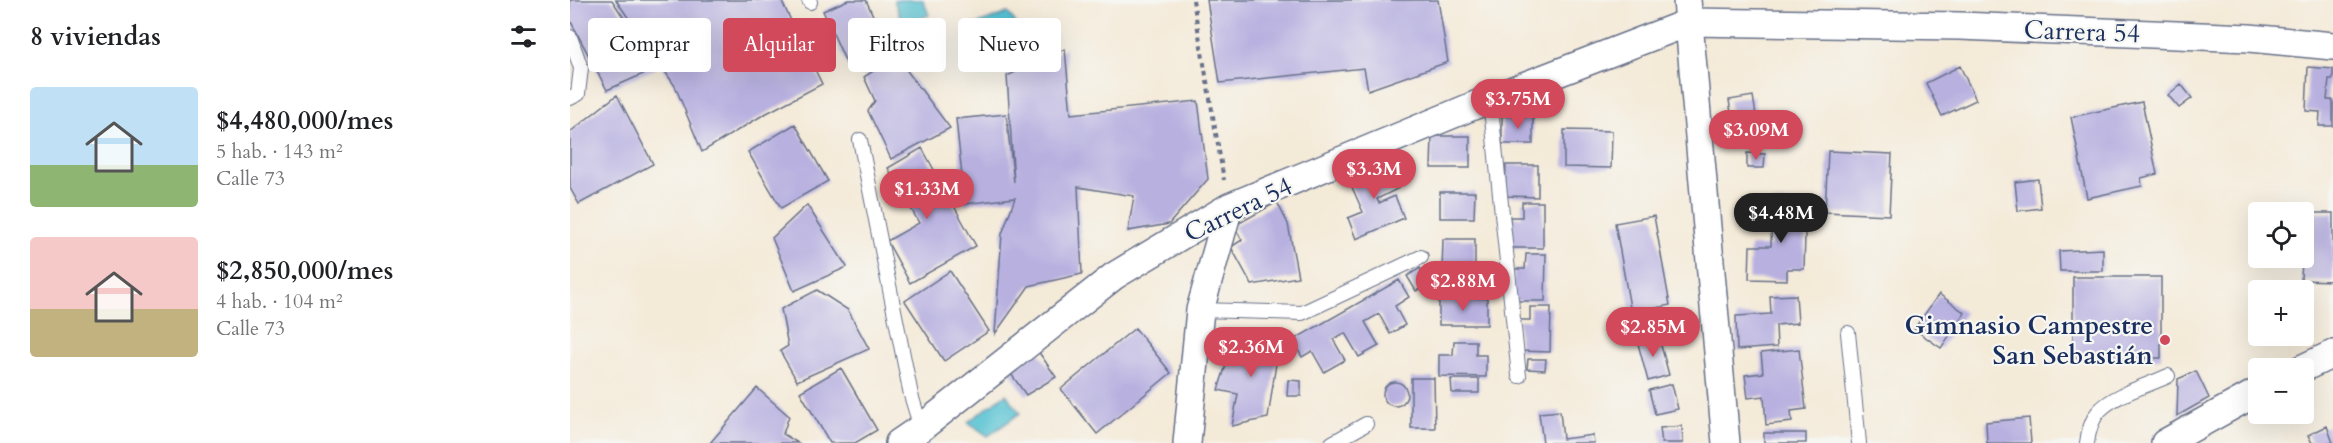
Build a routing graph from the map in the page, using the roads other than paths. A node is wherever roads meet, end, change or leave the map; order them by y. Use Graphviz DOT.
graph roads {
  1 [pos="1689,11"];
  2 [pos="570,37"];
  3 [pos="2333,46"];
  4 [pos="570,98"];
  5 [pos="1490,99"];
  6 [pos="860,140"];
  7 [pos="1229,207"];
  8 [pos="1421,257"];
  9 [pos="1200,310"];
  10 [pos="1848,333"];
  11 [pos="2333,354"];
  12 [pos="2314,363"];
  13 [pos="1519,376"];
  14 [pos="2168,376"];
  15 [pos="2248,397"];
  16 [pos="1366,424"];
  17 [pos="910,436"];
  18 [pos="1187,443"];
  19 [pos="1332,443"];
  20 [pos="1726,443"];
  21 [pos="1859,443"];
  22 [pos="2087,443"];
  23 [pos="2165,443"];
  1 -- 3 [label="street, Carrera 54"];
  1 -- 5 [label="street, Carrera 54"];
  1 -- 20 [label="street"];
  2 -- 4 [label="lane"];
  5 -- 7 [label="street, Carrera 54"];
  5 -- 13 [label="lane"];
  6 -- 17 [label="lane"];
  7 -- 9 [label="street"];
  7 -- 17 [label="street, Carrera 54"];
  8 -- 9 [label="lane"];
  9 -- 18 [label="street"];
  10 -- 21 [label="lane"];
  11 -- 12 [label="street"];
  14 -- 22 [label="lane"];
  15 -- 23 [label="street"];
  16 -- 19 [label="lane"];
}
